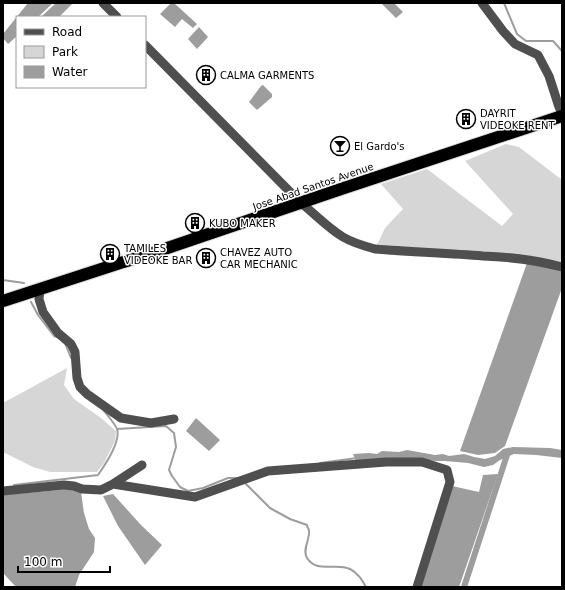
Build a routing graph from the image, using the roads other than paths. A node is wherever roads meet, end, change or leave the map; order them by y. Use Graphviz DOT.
graph roads {
  1 [pos="103,3"];
  2 [pos="482,3"];
  3 [pos="116,16"];
  4 [pos="146,46"];
  5 [pos="562,113"];
  6 [pos="562,116"];
  7 [pos="301,203"];
  8 [pos="562,267"];
  9 [pos="40,289"];
  10 [pos="3,301"];
  11 [pos="174,420"];
  12 [pos="142,465"];
  13 [pos="113,484"];
  14 [pos="3,491"];
  15 [pos="417,587"];
  1 -- 3 [label="street"];
  2 -- 5 [label="street"];
  4 -- 7 [label="street"];
  6 -- 7 [label="highway, Jose Abad Santos Avenue"];
  7 -- 8 [label="street"];
  7 -- 9 [label="highway, Jose Abad Santos Avenue"];
  9 -- 10 [label="highway, Jose Abad Santos Avenue"];
  9 -- 11 [label="street"];
  12 -- 13 [label="street"];
  13 -- 14 [label="street"];
  13 -- 15 [label="street"];
}
